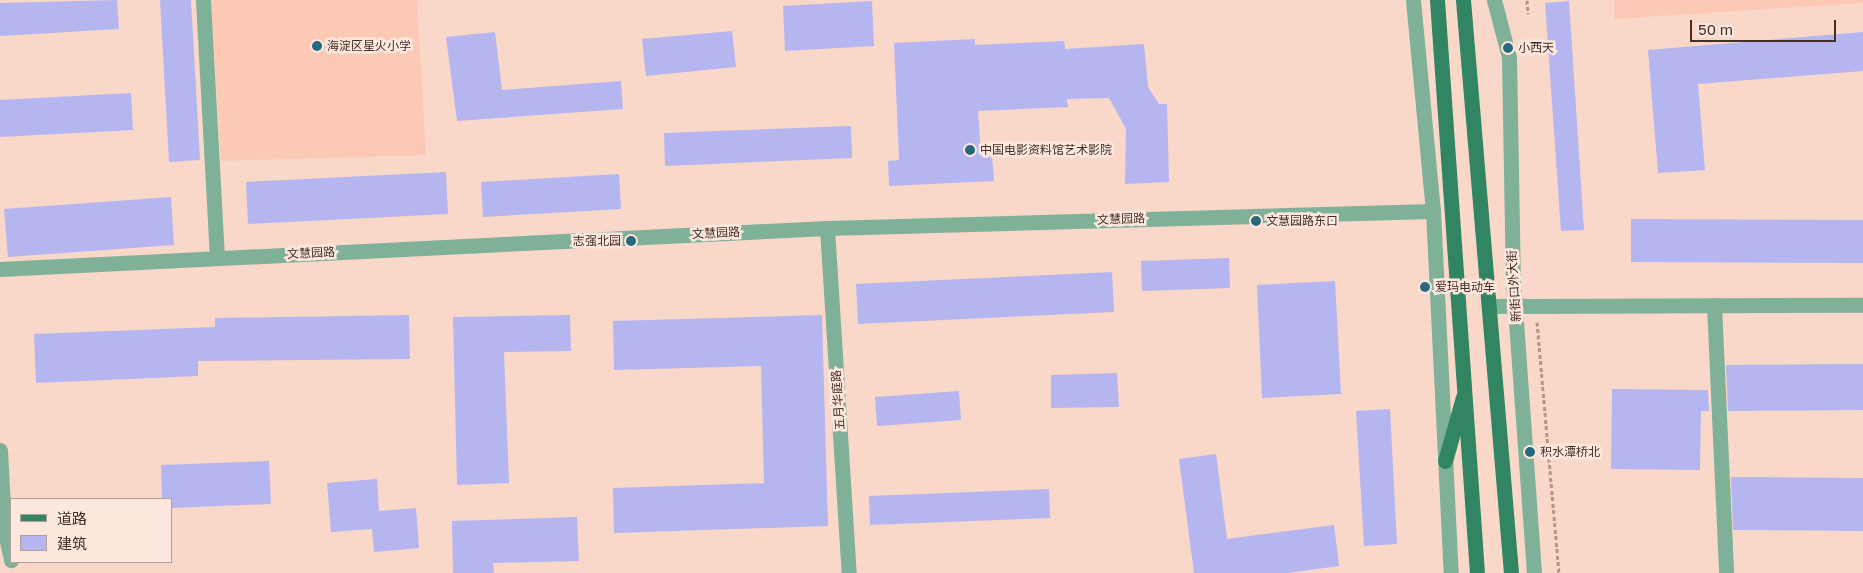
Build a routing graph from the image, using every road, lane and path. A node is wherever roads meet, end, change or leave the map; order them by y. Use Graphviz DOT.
graph roads {
  1 [pos="203,0"];
  2 [pos="1413,0"];
  3 [pos="1437,0"];
  4 [pos="1463,0"];
  5 [pos="1494,0"];
  6 [pos="1527,0"];
  7 [pos="1528,14"];
  8 [pos="1432,211"];
  9 [pos="827,228"];
  10 [pos="217,257"];
  11 [pos="0,269"];
  12 [pos="1863,305"];
  13 [pos="1490,306"];
  14 [pos="1515,306"];
  15 [pos="1535,306"];
  16 [pos="1714,306"];
  17 [pos="1467,383"];
  18 [pos="0,450"];
  19 [pos="1445,461"];
  20 [pos="2,528"];
  21 [pos="10,554"];
  22 [pos="849,573"];
  23 [pos="1451,573"];
  24 [pos="1477,573"];
  25 [pos="1510,573"];
  26 [pos="1534,573"];
  27 [pos="1559,573"];
  28 [pos="1726,573"];
  1 -- 10 [label="street"];
  2 -- 8 [label="street"];
  3 -- 17 [label="main road"];
  4 -- 13 [label="main road, 新街口外大街"];
  5 -- 14 [label="street, 新街口外大街"];
  6 -- 7 [label="path"];
  8 -- 9 [label="street, 文慧园路"];
  8 -- 19 [label="street"];
  9 -- 10 [label="street, 文慧园路"];
  9 -- 22 [label="street, 五月华庭路"];
  10 -- 11 [label="street, 文慧园路"];
  12 -- 16 [label="street"];
  13 -- 14 [label="street"];
  13 -- 25 [label="main road, 新街口外大街"];
  14 -- 15 [label="street"];
  14 -- 26 [label="street, 新街口外大街"];
  15 -- 16 [label="street"];
  15 -- 27 [label="path"];
  16 -- 28 [label="street"];
  17 -- 19 [label="main road"];
  17 -- 24 [label="main road"];
  18 -- 20 [label="street"];
  19 -- 23 [label="street"];
  20 -- 21 [label="street"];
}
